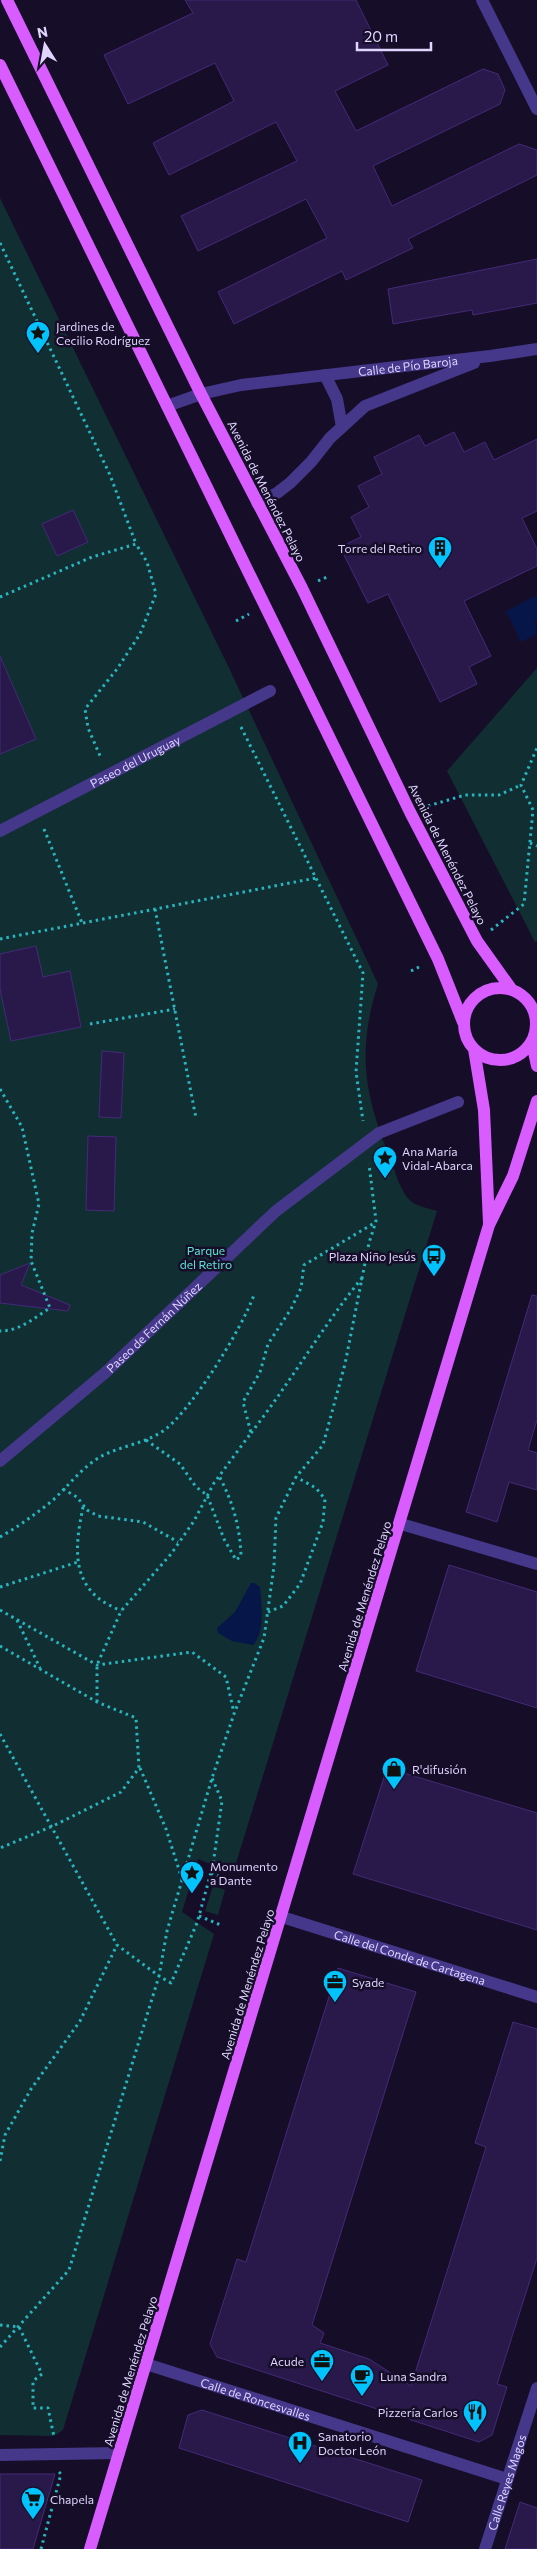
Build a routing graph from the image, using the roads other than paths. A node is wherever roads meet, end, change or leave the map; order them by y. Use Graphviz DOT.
graph roads {
  1 [pos="7,0"];
  2 [pos="482,0"];
  3 [pos="0,65"];
  4 [pos="537,109"];
  5 [pos="537,349"];
  6 [pos="490,356"];
  7 [pos="324,376"];
  8 [pos="201,394"];
  9 [pos="167,406"];
  10 [pos="342,427"];
  11 [pos="257,503"];
  12 [pos="270,691"];
  13 [pos="0,831"];
  14 [pos="512,990"];
  15 [pos="463,1022"];
  16 [pos="537,1022"];
  17 [pos="534,1040"];
  18 [pos="474,1049"];
  19 [pos="537,1066"];
  20 [pos="537,1101"];
  21 [pos="458,1102"];
  22 [pos="489,1225"];
  23 [pos="0,1461"];
  24 [pos="401,1524"];
  25 [pos="537,1564"];
  26 [pos="282,1917"];
  27 [pos="537,1997"];
  28 [pos="146,2364"];
  29 [pos="537,2388"];
  30 [pos="119,2453"];
  31 [pos="0,2455"];
  32 [pos="507,2479"];
  33 [pos="90,2549"];
  34 [pos="485,2549"];
  1 -- 8 [label="main road, Avenida de Menéndez Pelayo"];
  2 -- 4 [label="street"];
  3 -- 9 [label="main road"];
  5 -- 6 [label="street, Calle de Pío Baroja"];
  6 -- 7 [label="street, Calle de Pío Baroja"];
  6 -- 10 [label="street, Calle de Pío Baroja"];
  7 -- 8 [label="street, Calle de Pío Baroja"];
  7 -- 10 [label="street"];
  8 -- 9 [label="street, Calle de Pío Baroja"];
  8 -- 11 [label="main road, Avenida de Menéndez Pelayo"];
  9 -- 15 [label="main road"];
  10 -- 11 [label="street, Calle de Pío Baroja"];
  11 -- 14 [label="main road, Avenida de Menéndez Pelayo"];
  12 -- 13 [label="street, Paseo del Uruguay"];
  14 -- 15 [label="main road"];
  14 -- 16 [label="main road"];
  15 -- 18 [label="main road"];
  16 -- 17 [label="main road"];
  17 -- 18 [label="main road"];
  17 -- 19 [label="main road"];
  18 -- 22 [label="main road, Avenida de Menéndez Pelayo"];
  20 -- 22 [label="main road, Avenida de Menéndez Pelayo"];
  21 -- 23 [label="street, Paseo de Fernán Núñez"];
  22 -- 24 [label="main road, Avenida de Menéndez Pelayo"];
  24 -- 25 [label="street"];
  24 -- 26 [label="main road, Avenida de Menéndez Pelayo"];
  26 -- 27 [label="street, Calle del Conde de Cartagena"];
  26 -- 28 [label="main road, Avenida de Menéndez Pelayo"];
  28 -- 30 [label="main road, Avenida de Menéndez Pelayo"];
  28 -- 32 [label="street, Calle de Roncesvalles"];
  29 -- 32 [label="street, Calle Reyes Magos"];
  30 -- 31 [label="street"];
  30 -- 33 [label="main road, Avenida de Menéndez Pelayo"];
  32 -- 34 [label="street, Calle Reyes Magos"];
}
